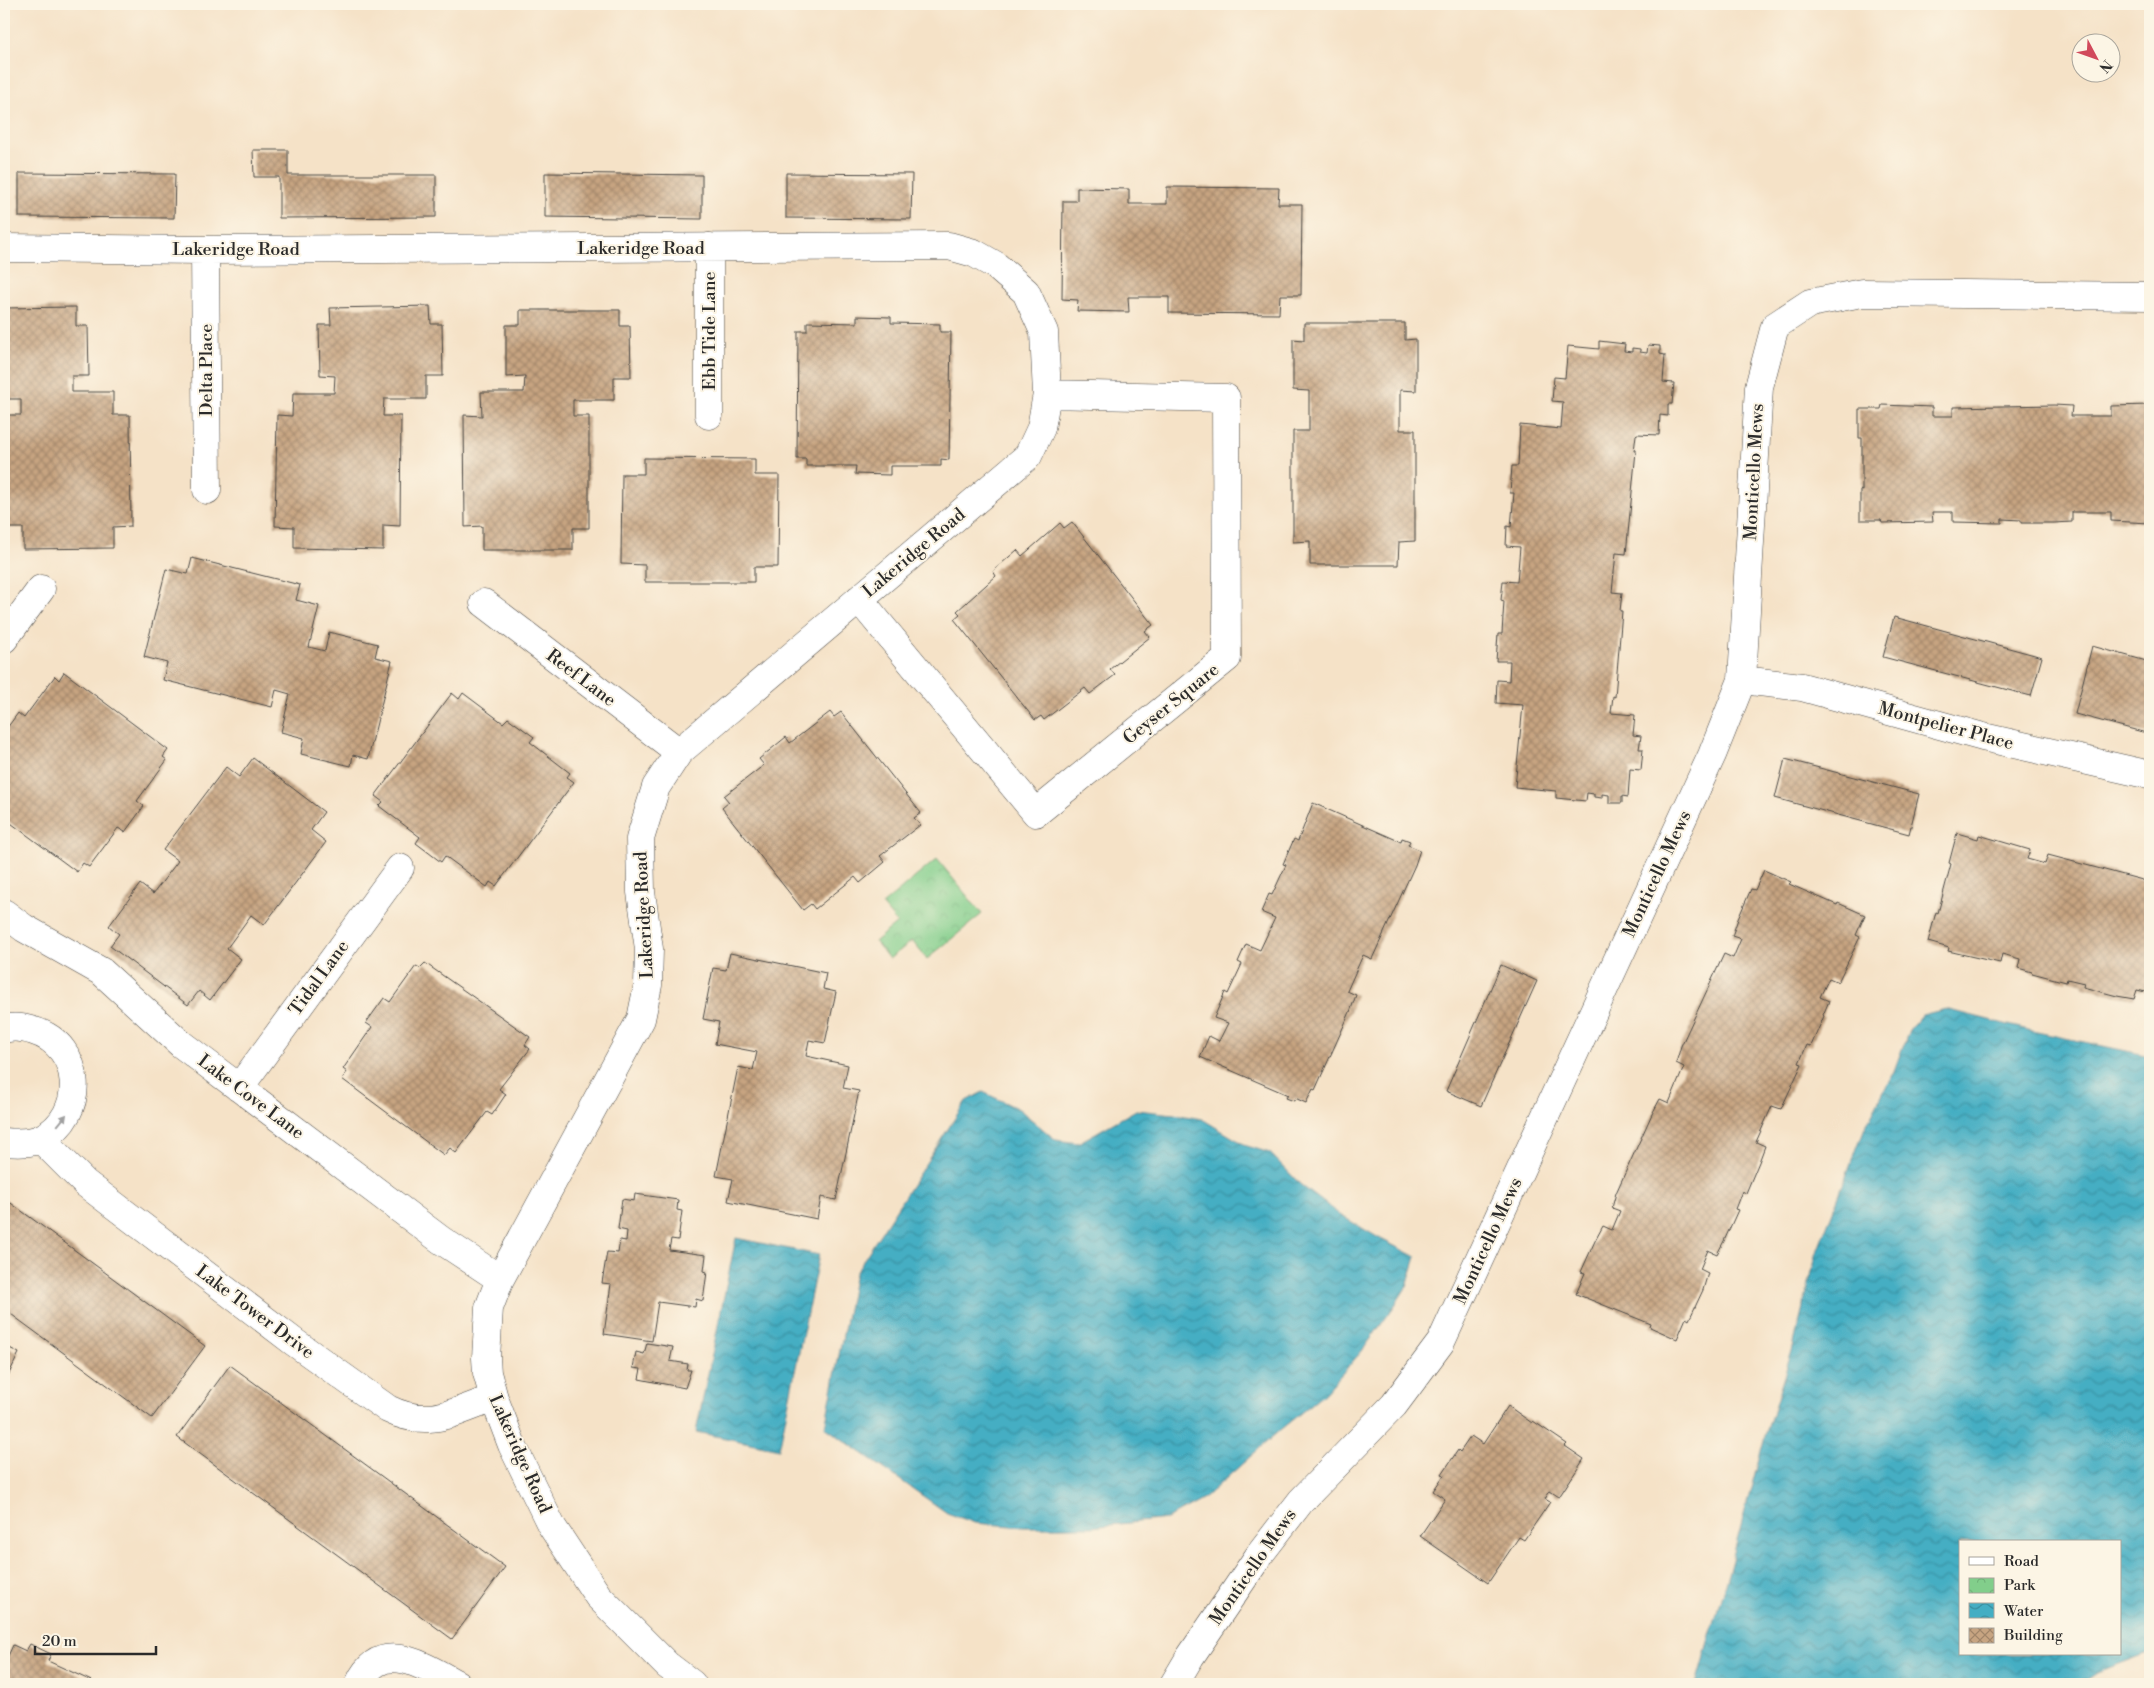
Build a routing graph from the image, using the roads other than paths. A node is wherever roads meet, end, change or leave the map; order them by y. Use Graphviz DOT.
graph roads {
  1 [pos="709,247"];
  2 [pos="4,248"];
  3 [pos="205,250"];
  4 [pos="2150,296"];
  5 [pos="1047,394"];
  6 [pos="709,415"];
  7 [pos="207,490"];
  8 [pos="41,589"];
  9 [pos="859,599"];
  10 [pos="484,603"];
  11 [pos="4,639"];
  12 [pos="1742,680"];
  13 [pos="678,752"];
  14 [pos="2150,775"];
  15 [pos="400,868"];
  16 [pos="4,913"];
  17 [pos="4,1029"];
  18 [pos="239,1088"];
  19 [pos="41,1138"];
  20 [pos="4,1142"];
  21 [pos="500,1280"];
  22 [pos="494,1398"];
  23 [pos="359,1684"];
  24 [pos="457,1684"];
  25 [pos="692,1684"];
  26 [pos="1174,1684"];
  1 -- 3 [label="street, Lakeridge Road"];
  1 -- 5 [label="street, Lakeridge Road"];
  1 -- 6 [label="street, Ebb Tide Lane"];
  2 -- 3 [label="street, Lakeridge Road"];
  3 -- 7 [label="street, Delta Place"];
  4 -- 12 [label="street, Monticello Mews"];
  5 -- 9 [label="street, Lakeridge Road"];
  5 -- 9 [label="street, Geyser Square"];
  8 -- 11 [label="street"];
  9 -- 13 [label="street, Lakeridge Road"];
  10 -- 13 [label="street, Reef Lane"];
  12 -- 14 [label="street, Montpelier Place"];
  12 -- 26 [label="street, Monticello Mews"];
  13 -- 21 [label="street, Lakeridge Road"];
  15 -- 18 [label="street, Tidal Lane"];
  16 -- 18 [label="street, Lake Cove Lane"];
  19 -- 17 [label="street, one-way"];
  18 -- 21 [label="street, Lake Cove Lane"];
  19 -- 20 [label="street"];
  19 -- 22 [label="street, Lake Tower Drive"];
  21 -- 22 [label="street, Lakeridge Road"];
  22 -- 25 [label="street, Lakeridge Road"];
  23 -- 24 [label="street"];
}
